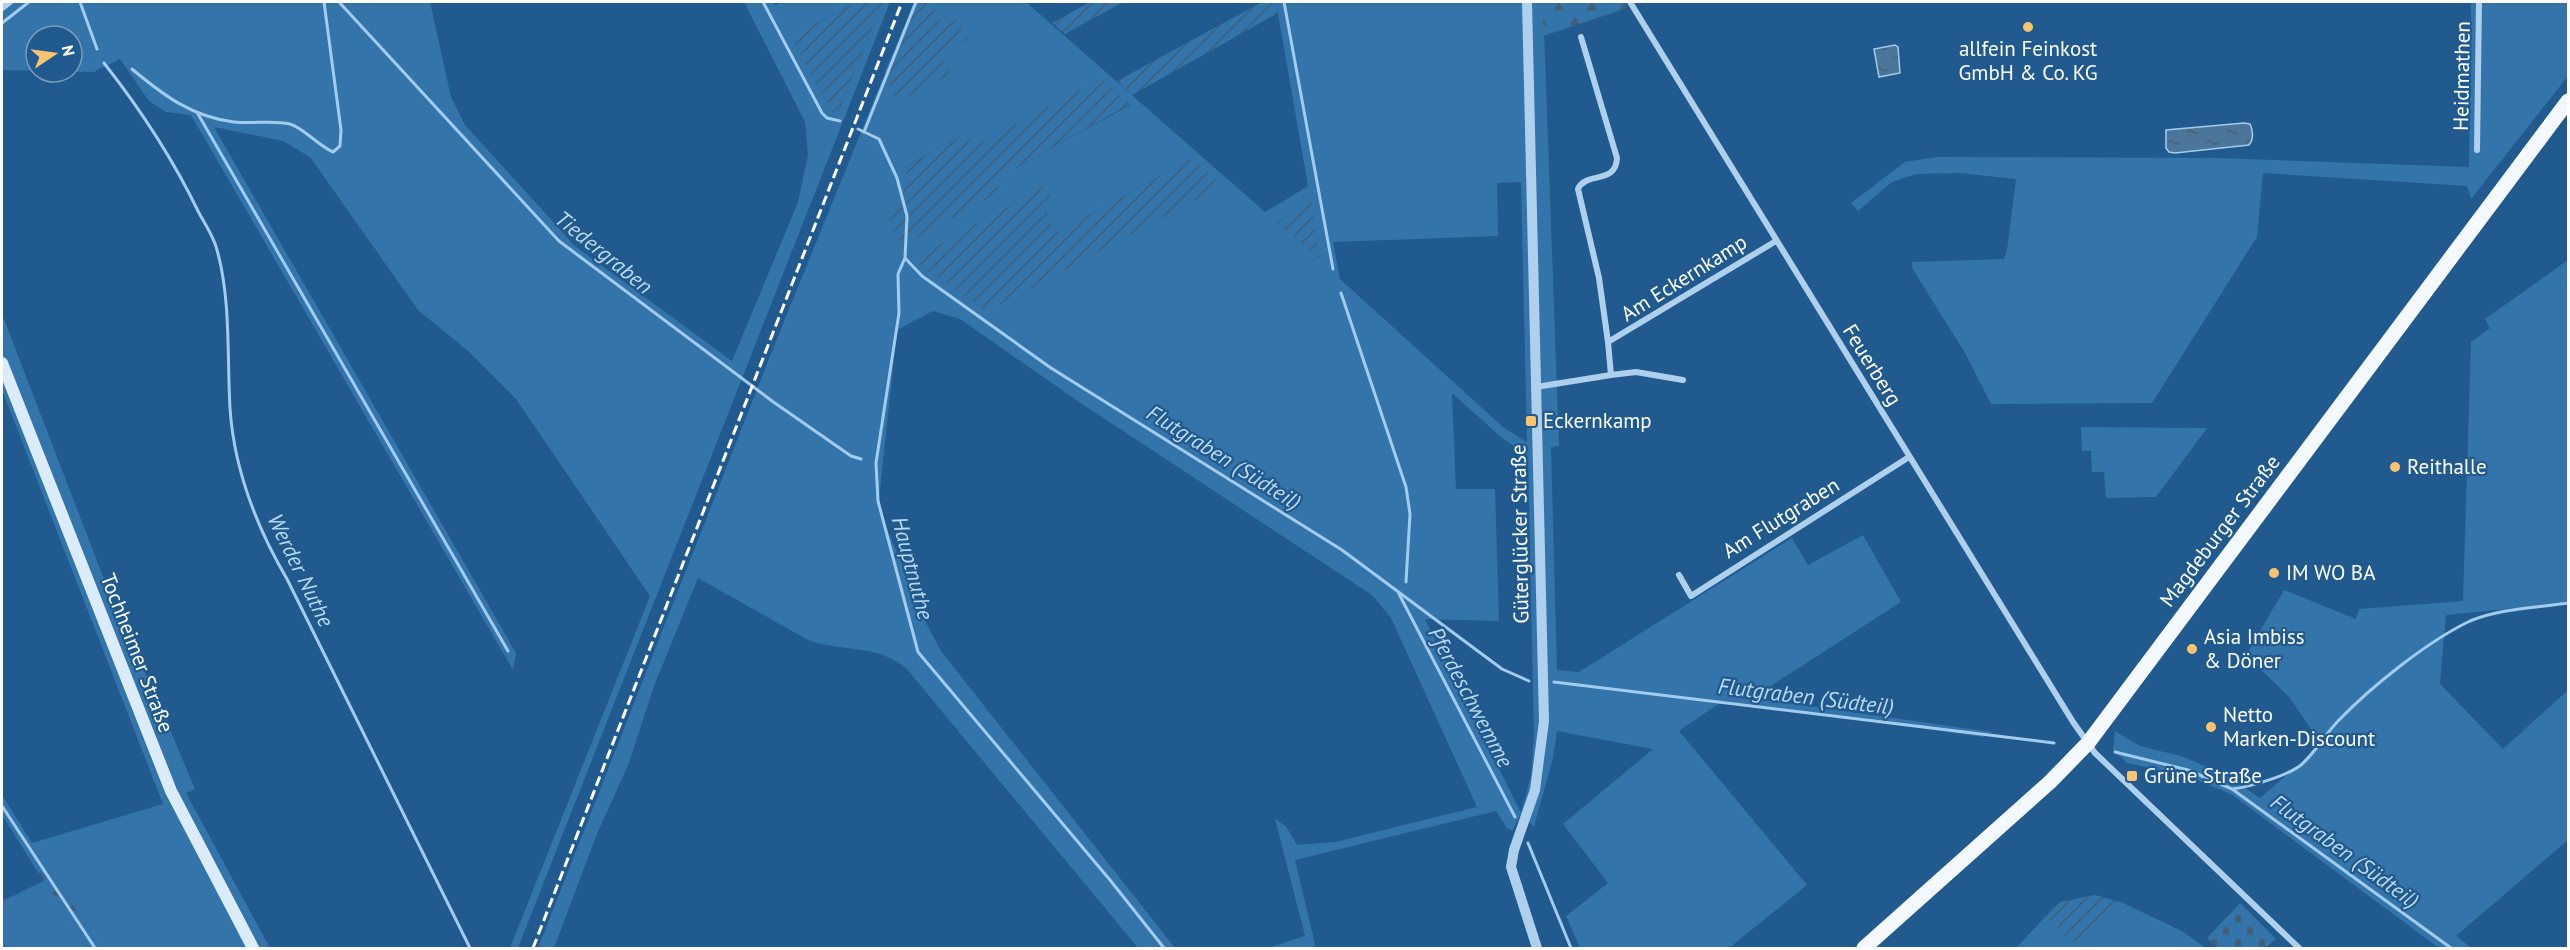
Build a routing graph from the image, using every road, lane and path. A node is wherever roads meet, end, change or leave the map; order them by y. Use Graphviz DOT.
graph roads {
  1 [pos="10,2"];
  2 [pos="1527,2"];
  3 [pos="1630,2"];
  4 [pos="2479,2"];
  5 [pos="2,8"];
  6 [pos="1581,37"];
  7 [pos="2568,101"];
  8 [pos="2477,150"];
  9 [pos="1776,241"];
  10 [pos="1608,342"];
  11 [pos="2,363"];
  12 [pos="1611,375"];
  13 [pos="1683,380"];
  14 [pos="1536,387"];
  15 [pos="1909,458"];
  16 [pos="1679,575"];
  17 [pos="2088,743"];
  18 [pos="253,948"];
  19 [pos="1537,948"];
  20 [pos="1864,948"];
  21 [pos="2299,948"];
  1 -- 5 [label="street"];
  2 -- 14 [label="street, Güterglücker Straße"];
  3 -- 9 [label="street, Feuerberg"];
  4 -- 8 [label="street, Heidmathen"];
  6 -- 10 [label="street, Am Eckernkamp"];
  7 -- 17 [label="main road, Magdeburger Straße"];
  9 -- 10 [label="street, Am Eckernkamp"];
  9 -- 15 [label="street, Feuerberg"];
  10 -- 12 [label="street, Am Eckernkamp"];
  11 -- 18 [label="main road, Tochheimer Straße"];
  12 -- 13 [label="street"];
  12 -- 14 [label="street"];
  14 -- 19 [label="street, Güterglücker Straße"];
  15 -- 16 [label="street, Am Flutgraben"];
  15 -- 17 [label="street, Feuerberg"];
  17 -- 20 [label="main road, Magdeburger Straße"];
  17 -- 21 [label="street"];
}
